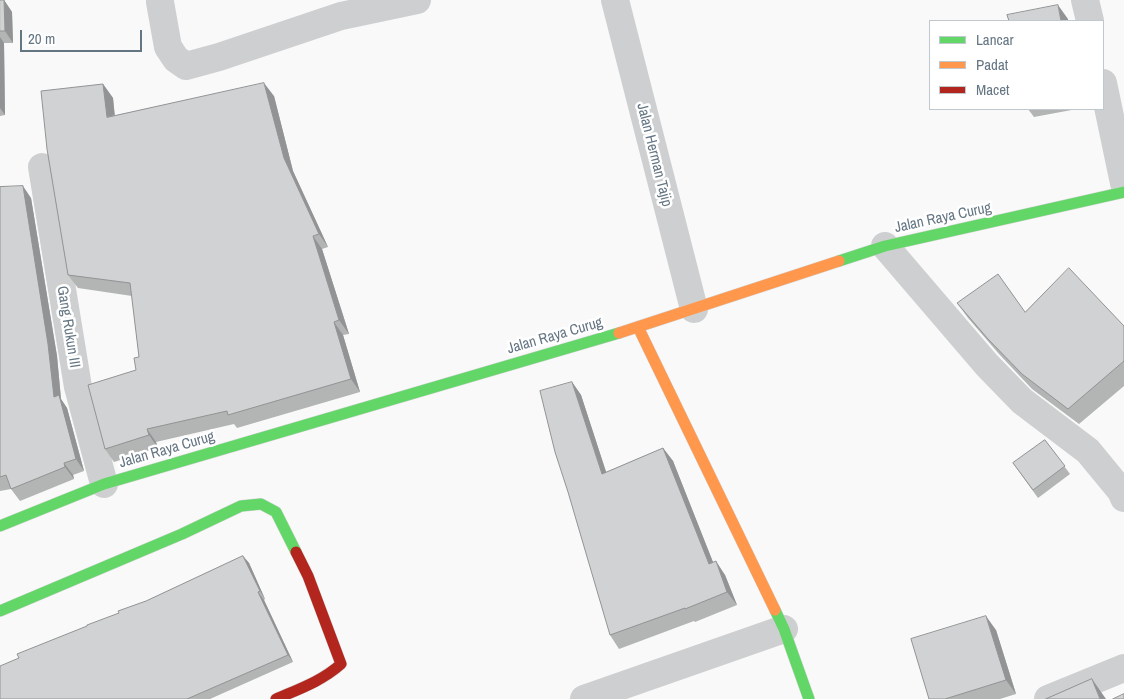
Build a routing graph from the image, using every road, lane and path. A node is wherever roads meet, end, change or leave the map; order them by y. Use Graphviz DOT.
graph roads {
  1 [pos="416,0"];
  2 [pos="615,0"];
  3 [pos="1085,0"];
  4 [pos="160,2"];
  5 [pos="1090,20"];
  6 [pos="1104,88"];
  7 [pos="42,167"];
  8 [pos="1124,183"];
  9 [pos="1124,192"];
  10 [pos="885,246"];
  11 [pos="694,309"];
  12 [pos="638,327"];
  13 [pos="104,484"];
  14 [pos="1124,498"];
  15 [pos="0,526"];
  16 [pos="0,611"];
  17 [pos="784,629"];
  18 [pos="1124,668"];
  19 [pos="276,699"];
  20 [pos="584,699"];
  21 [pos="809,699"];
  22 [pos="1048,699"];
  1 -- 4 [label="street"];
  2 -- 11 [label="street, Jalan Herman Tajip"];
  3 -- 5 [label="street"];
  6 -- 8 [label="street"];
  7 -- 13 [label="street, Gang Rukun III"];
  9 -- 10 [label="main road, Jalan Raya Curug"];
  10 -- 11 [label="main road, Jalan Raya Curug"];
  10 -- 14 [label="street"];
  11 -- 12 [label="main road, Jalan Raya Curug"];
  12 -- 13 [label="main road, Jalan Raya Curug"];
  12 -- 17 [label="main road"];
  13 -- 15 [label="main road, Jalan Raya Curug"];
  16 -- 19 [label="main road"];
  17 -- 20 [label="street"];
  17 -- 21 [label="main road"];
  18 -- 22 [label="street"];
}
